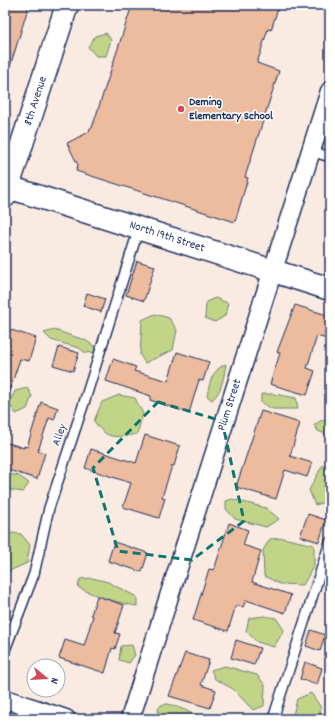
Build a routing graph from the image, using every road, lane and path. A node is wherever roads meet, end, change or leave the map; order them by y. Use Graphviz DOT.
graph roads {
  1 [pos="67,5"];
  2 [pos="330,91"];
  3 [pos="311,150"];
  4 [pos="330,157"];
  5 [pos="6,189"];
  6 [pos="139,228"];
  7 [pos="272,271"];
  8 [pos="330,289"];
  9 [pos="330,542"];
  10 [pos="5,650"];
  11 [pos="5,699"];
  12 [pos="66,719"];
  13 [pos="130,719"];
  14 [pos="273,719"];
  1 -- 5 [label="street, 8th Avenue"];
  2 -- 3 [label="street, Plum Street"];
  3 -- 4 [label="lane"];
  3 -- 7 [label="street, Plum Street"];
  5 -- 6 [label="street, North 19th Street"];
  6 -- 7 [label="street, North 19th Street"];
  6 -- 10 [label="lane, Alley"];
  7 -- 8 [label="street, North 19th Street"];
  7 -- 13 [label="street, Plum Street"];
  9 -- 14 [label="lane"];
  11 -- 12 [label="street"];
}
